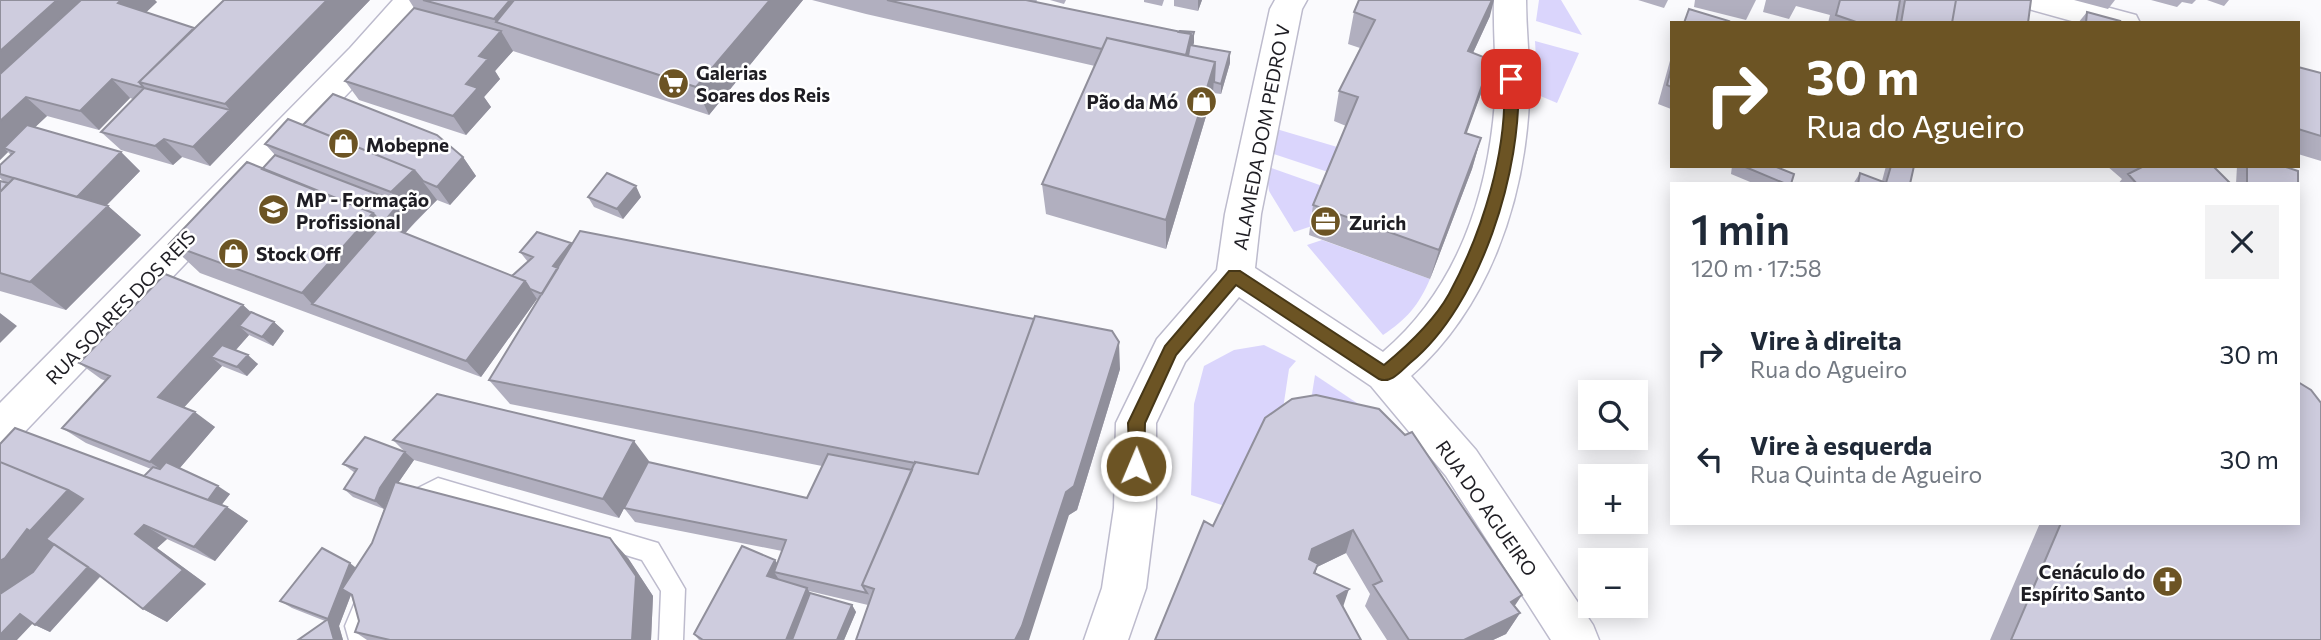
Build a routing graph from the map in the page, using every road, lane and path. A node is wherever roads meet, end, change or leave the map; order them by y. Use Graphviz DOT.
graph roads {
  1 [pos="411,0"];
  2 [pos="1290,0"];
  3 [pos="1510,0"];
  4 [pos="2036,0"];
  5 [pos="2116,21"];
  6 [pos="1235,275"];
  7 [pos="1385,374"];
  8 [pos="0,430"];
  9 [pos="397,528"];
  10 [pos="377,577"];
  11 [pos="361,640"];
  12 [pos="671,640"];
  13 [pos="1106,640"];
  14 [pos="1577,640"];
  1 -- 8 [label="street, RUA SOARES DOS REIS"];
  2 -- 6 [label="street, ALAMEDA DOM PEDRO V"];
  3 -- 7 [label="street"];
  4 -- 5 [label="street"];
  6 -- 7 [label="street, RUA DO AGUEIRO"];
  6 -- 13 [label="street"];
  7 -- 14 [label="street, RUA DO AGUEIRO"];
  9 -- 12 [label="lane"];
  10 -- 11 [label="lane"];
}
